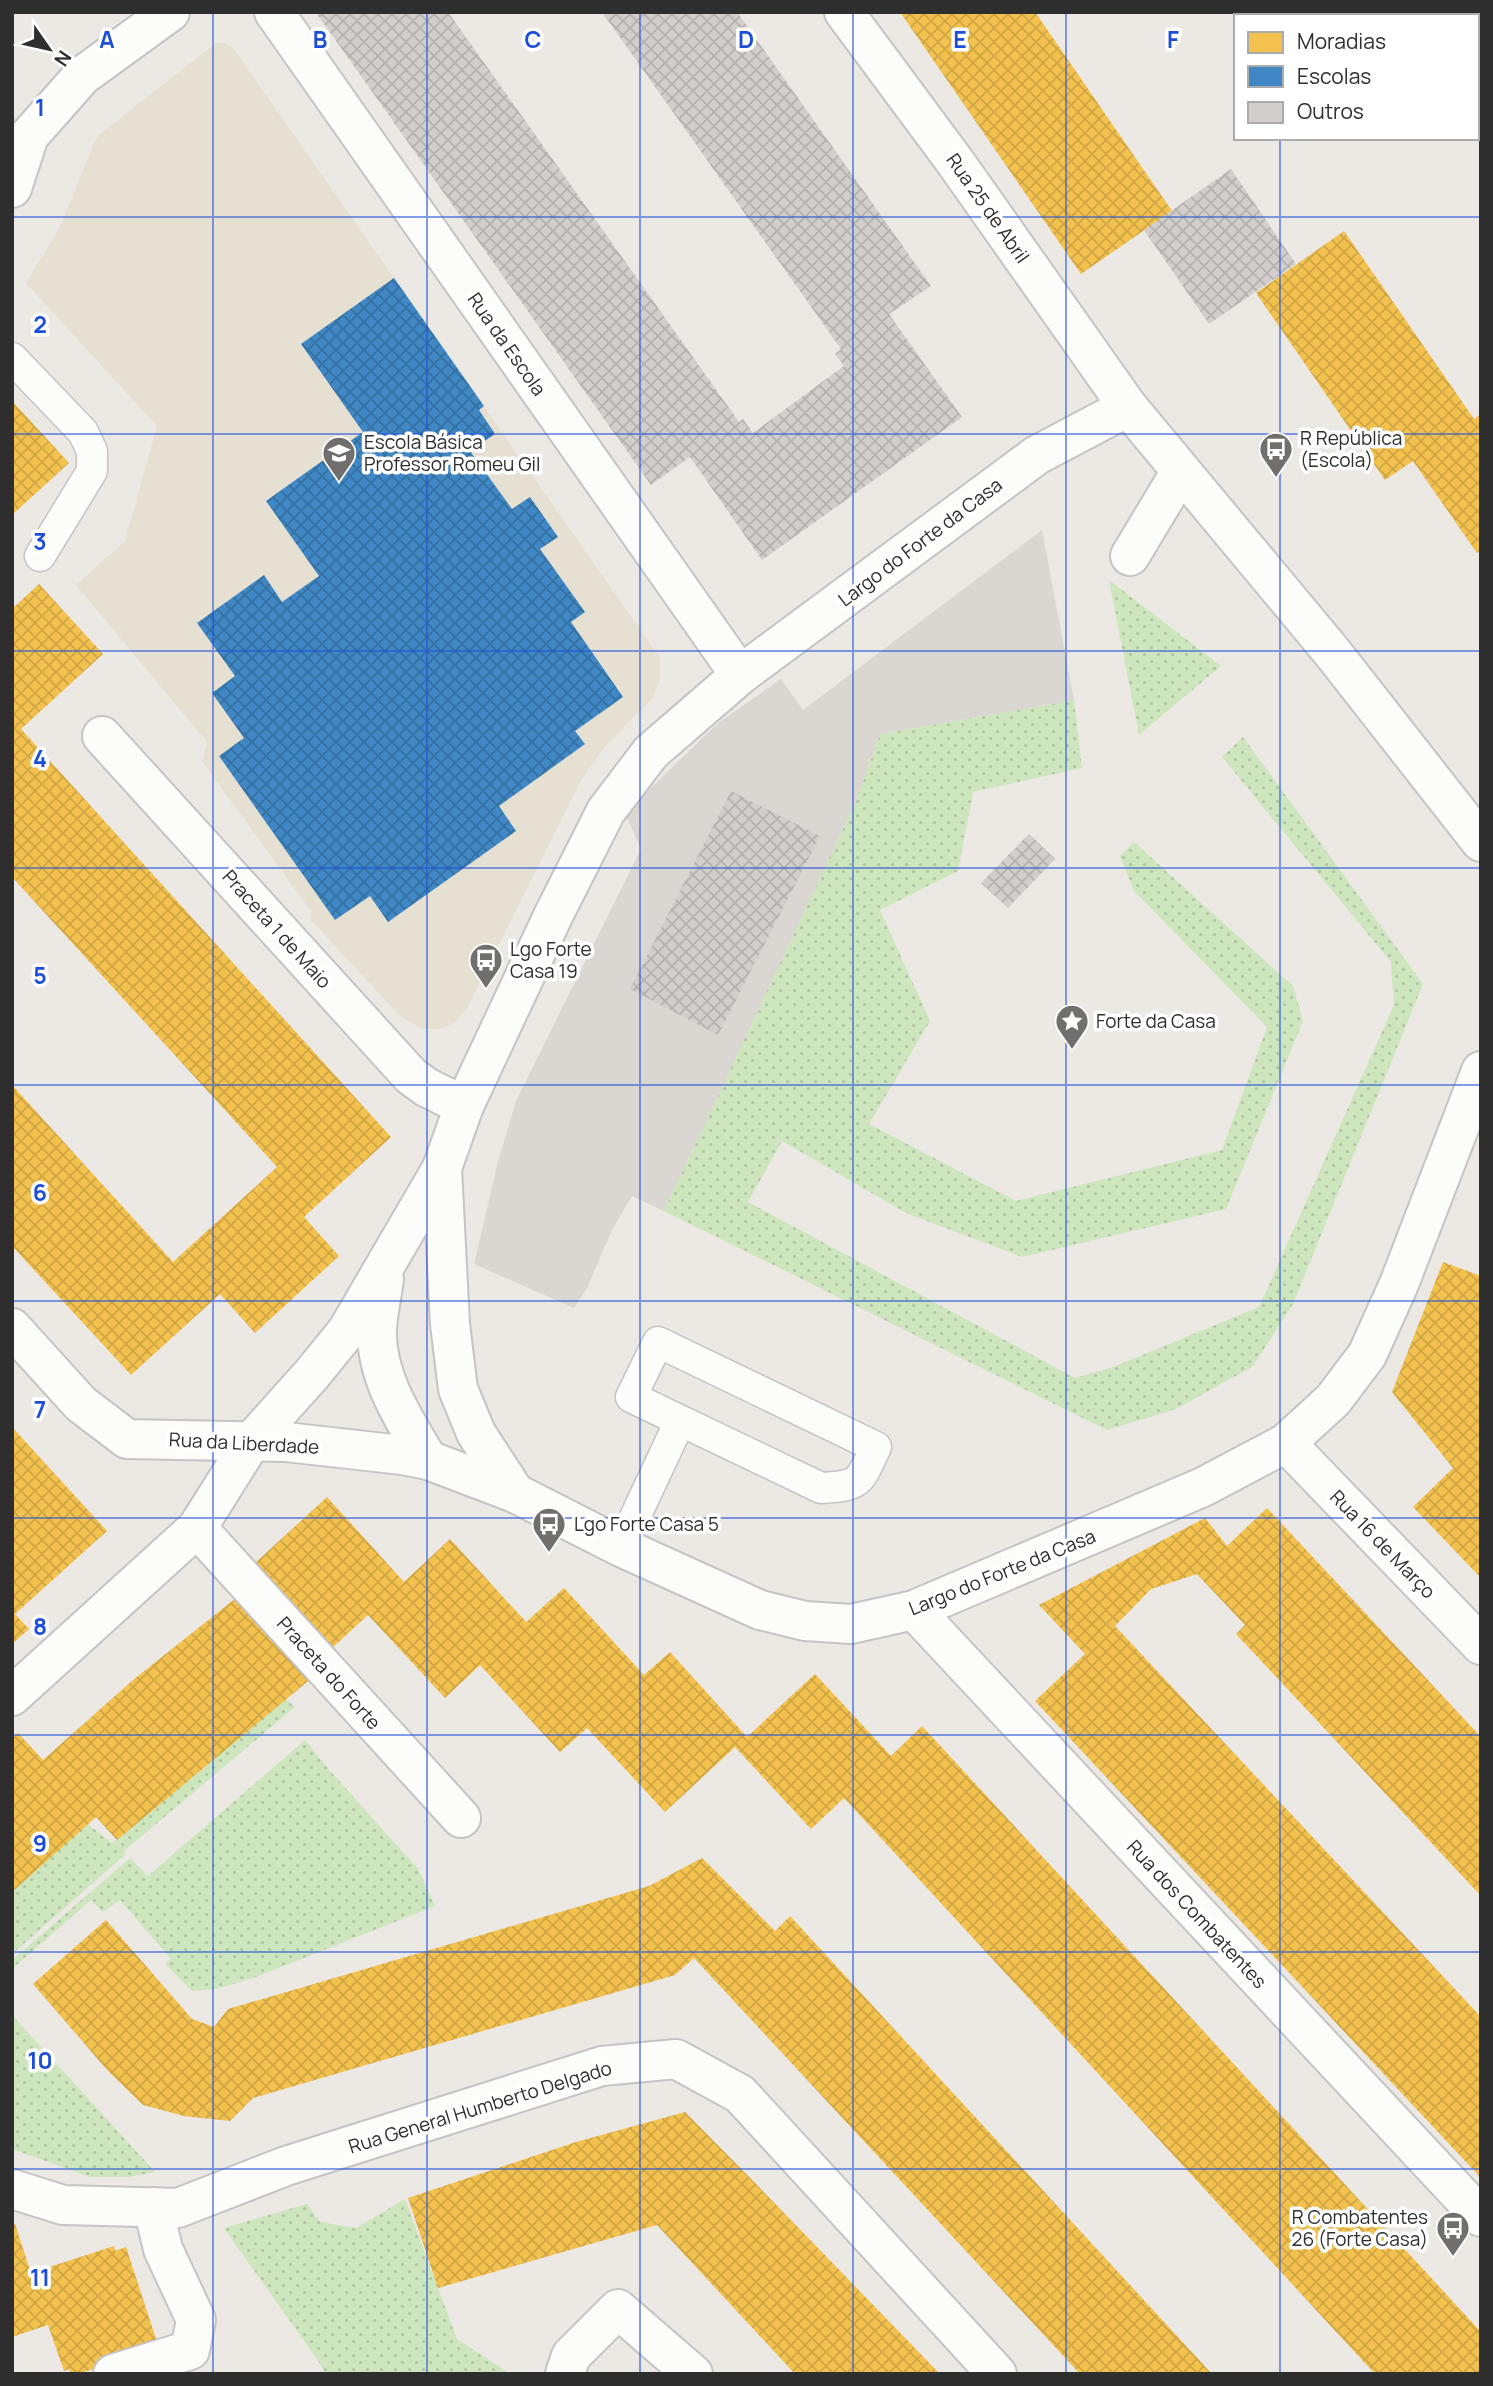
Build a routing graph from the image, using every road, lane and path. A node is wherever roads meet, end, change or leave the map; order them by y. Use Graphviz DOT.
graph roads {
  1 [pos="170,12"];
  2 [pos="274,12"];
  3 [pos="844,12"];
  4 [pos="21,131"];
  5 [pos="12,188"];
  6 [pos="12,358"];
  7 [pos="1128,407"];
  8 [pos="1181,471"];
  9 [pos="40,556"];
  10 [pos="1130,556"];
  11 [pos="740,675"];
  12 [pos="102,736"];
  13 [pos="1481,842"];
  14 [pos="1481,1071"];
  15 [pos="464,1106"];
  16 [pos="442,1168"];
  17 [pos="387,1260"];
  18 [pos="12,1328"];
  19 [pos="680,1421"];
  20 [pos="251,1442"];
  21 [pos="1286,1443"];
  22 [pos="428,1461"];
  23 [pos="515,1493"];
  24 [pos="197,1528"];
  25 [pos="621,1547"];
  26 [pos="914,1610"];
  27 [pos="1481,1645"];
  28 [pos="12,1696"];
  29 [pos="460,1818"];
  30 [pos="12,2189"];
  31 [pos="153,2207"];
  32 [pos="1481,2217"];
  33 [pos="113,2374"];
  34 [pos="565,2374"];
  35 [pos="693,2374"];
  36 [pos="997,2374"];
  1 -- 4 [label="street"];
  2 -- 11 [label="street, Rua da Escola"];
  3 -- 7 [label="street, Rua 25 de Abril"];
  4 -- 5 [label="street"];
  6 -- 9 [label="lane"];
  7 -- 8 [label="street"];
  7 -- 11 [label="street, Largo do Forte da Casa"];
  8 -- 10 [label="street"];
  8 -- 13 [label="street"];
  11 -- 15 [label="street, Largo do Forte da Casa"];
  12 -- 15 [label="street, Praceta 1 de Maio"];
  14 -- 21 [label="street, Largo do Forte da Casa"];
  15 -- 16 [label="street, Largo do Forte da Casa"];
  16 -- 17 [label="street, Largo do Forte da Casa"];
  16 -- 23 [label="street, Largo do Forte da Casa"];
  17 -- 20 [label="street, Largo do Forte da Casa"];
  17 -- 22 [label="street, Largo do Forte da Casa"];
  18 -- 20 [label="street, Rua da Liberdade"];
  19 -- 19 [label="lane"];
  19 -- 25 [label="lane"];
  20 -- 22 [label="street, Rua da Liberdade"];
  20 -- 24 [label="street"];
  21 -- 26 [label="street, Largo do Forte da Casa"];
  21 -- 27 [label="street, Rua 16 de Março"];
  22 -- 23 [label="street, Rua da Liberdade"];
  23 -- 25 [label="street, Largo do Forte da Casa"];
  24 -- 28 [label="street"];
  24 -- 29 [label="street, Praceta do Forte"];
  25 -- 26 [label="street, Largo do Forte da Casa"];
  26 -- 32 [label="street, Rua dos Combatentes"];
  30 -- 31 [label="street, Rua General Humberto Delgado"];
  31 -- 33 [label="street"];
  31 -- 36 [label="street, Rua General Humberto Delgado"];
  34 -- 35 [label="street"];
}
